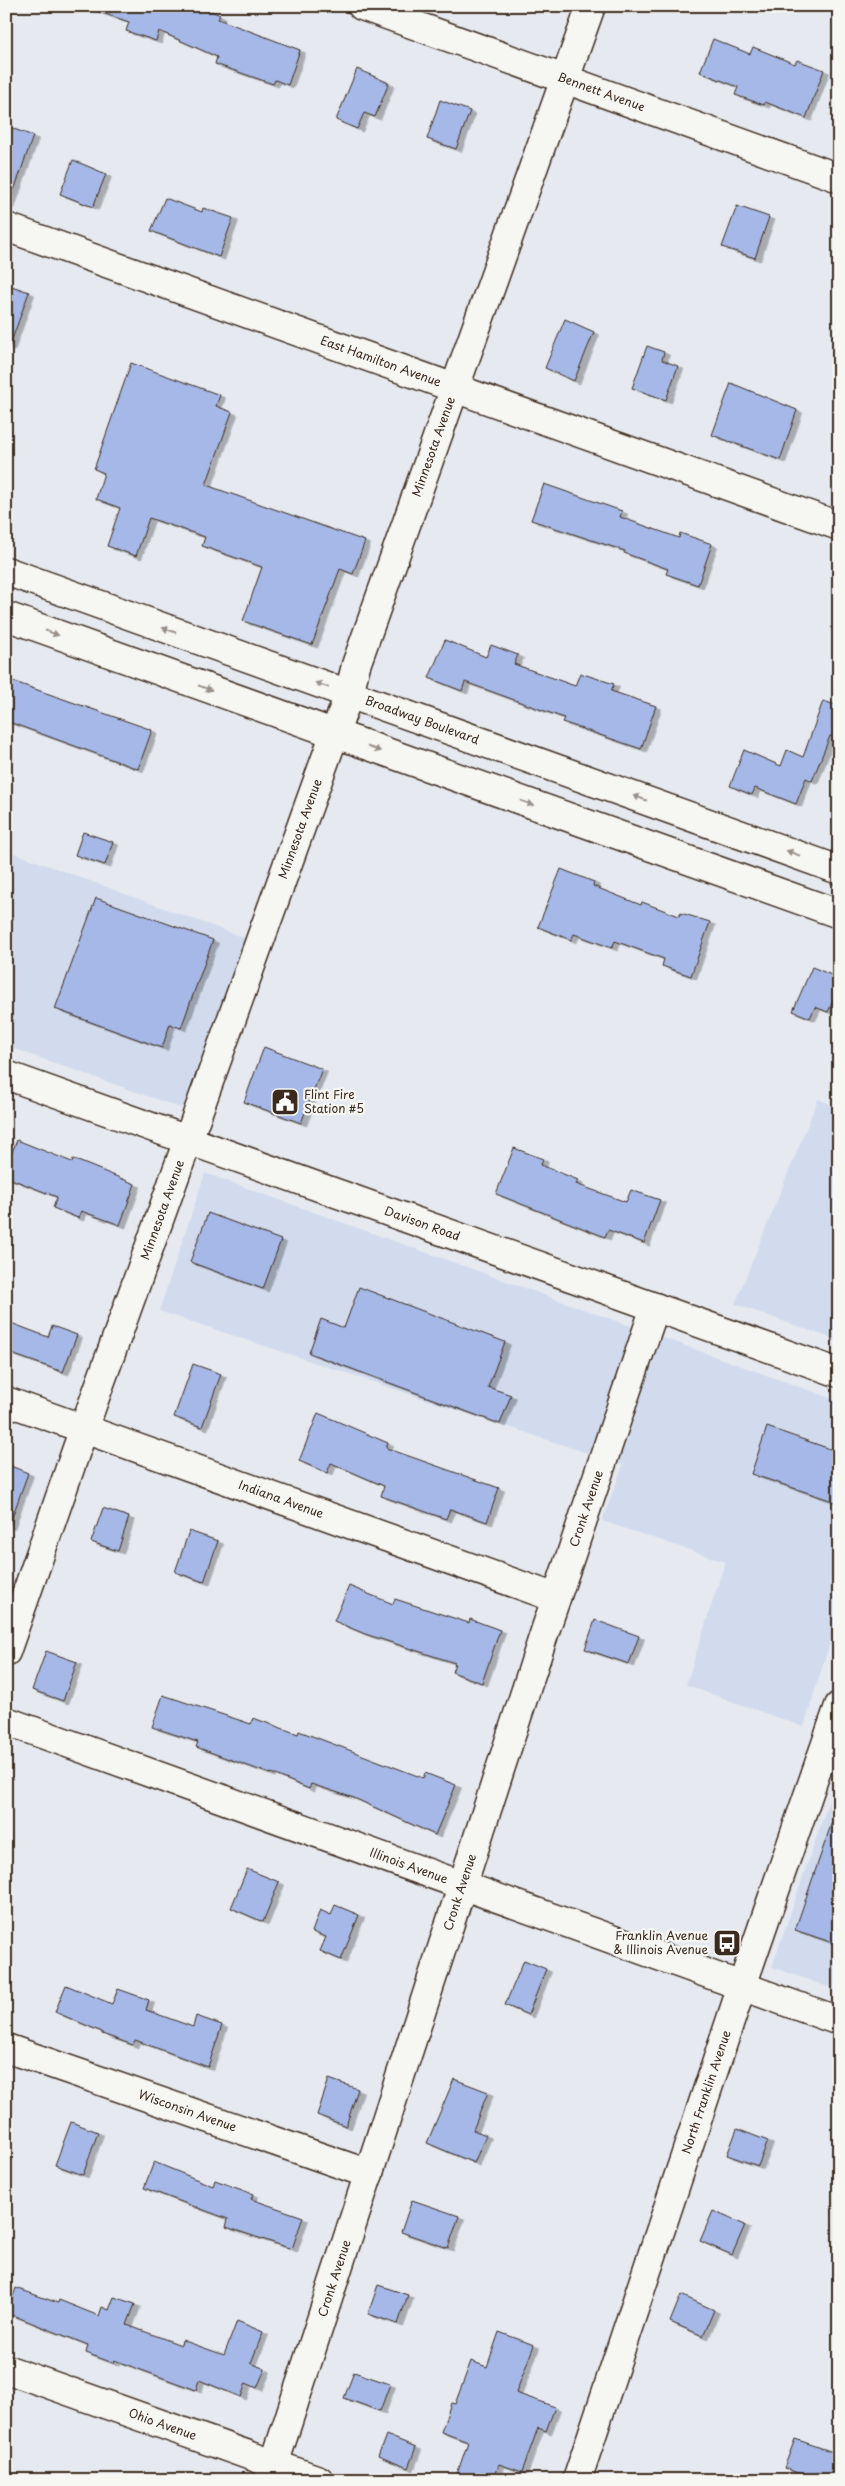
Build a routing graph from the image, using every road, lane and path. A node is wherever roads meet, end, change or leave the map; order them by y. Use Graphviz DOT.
graph roads {
  1 [pos="362,6"];
  2 [pos="591,6"];
  3 [pos="566,79"];
  4 [pos="839,178"];
  5 [pos="6,227"];
  6 [pos="453,389"];
  7 [pos="839,526"];
  8 [pos="6,571"];
  9 [pos="6,616"];
  10 [pos="349,694"];
  11 [pos="335,734"];
  12 [pos="839,870"];
  13 [pos="839,914"];
  14 [pos="6,1075"];
  15 [pos="189,1140"];
  16 [pos="655,1307"];
  17 [pos="839,1373"];
  18 [pos="6,1401"];
  19 [pos="84,1428"];
  20 [pos="556,1598"];
  21 [pos="6,1652"];
  22 [pos="839,1706"];
  23 [pos="6,1721"];
  24 [pos="462,1886"];
  25 [pos="742,1986"];
  26 [pos="839,2021"];
  27 [pos="6,2048"];
  28 [pos="369,2174"];
  29 [pos="6,2369"];
  30 [pos="272,2472"];
  31 [pos="319,2480"];
  32 [pos="577,2480"];
  1 -- 3 [label="street, Bennett Avenue"];
  2 -- 3 [label="street, Minnesota Avenue"];
  3 -- 4 [label="street, Bennett Avenue"];
  3 -- 6 [label="street, Minnesota Avenue"];
  5 -- 6 [label="street, East Hamilton Avenue"];
  6 -- 7 [label="street, East Hamilton Avenue"];
  6 -- 10 [label="street, Minnesota Avenue"];
  10 -- 8 [label="street, Broadway Boulevard, one-way"];
  9 -- 11 [label="street, one-way"];
  10 -- 11 [label="street, Minnesota Avenue"];
  12 -- 10 [label="street, Broadway Boulevard, one-way"];
  11 -- 13 [label="street, one-way"];
  11 -- 15 [label="street, Minnesota Avenue"];
  14 -- 15 [label="street, Davison Road"];
  15 -- 16 [label="street, Davison Road"];
  15 -- 19 [label="street, Minnesota Avenue"];
  16 -- 17 [label="street, Davison Road"];
  16 -- 20 [label="street, Cronk Avenue"];
  18 -- 19 [label="street, Indiana Avenue"];
  19 -- 20 [label="street, Indiana Avenue"];
  19 -- 21 [label="street, Minnesota Avenue"];
  20 -- 24 [label="street, Cronk Avenue"];
  22 -- 25 [label="street, North Franklin Avenue"];
  23 -- 24 [label="street, Illinois Avenue"];
  24 -- 25 [label="street, Illinois Avenue"];
  24 -- 28 [label="street, Cronk Avenue"];
  25 -- 26 [label="street, Illinois Avenue"];
  25 -- 32 [label="street, North Franklin Avenue"];
  27 -- 28 [label="street, Wisconsin Avenue"];
  28 -- 30 [label="street, Cronk Avenue"];
  29 -- 30 [label="street, Ohio Avenue"];
  30 -- 31 [label="street, Ohio Avenue"];
}
